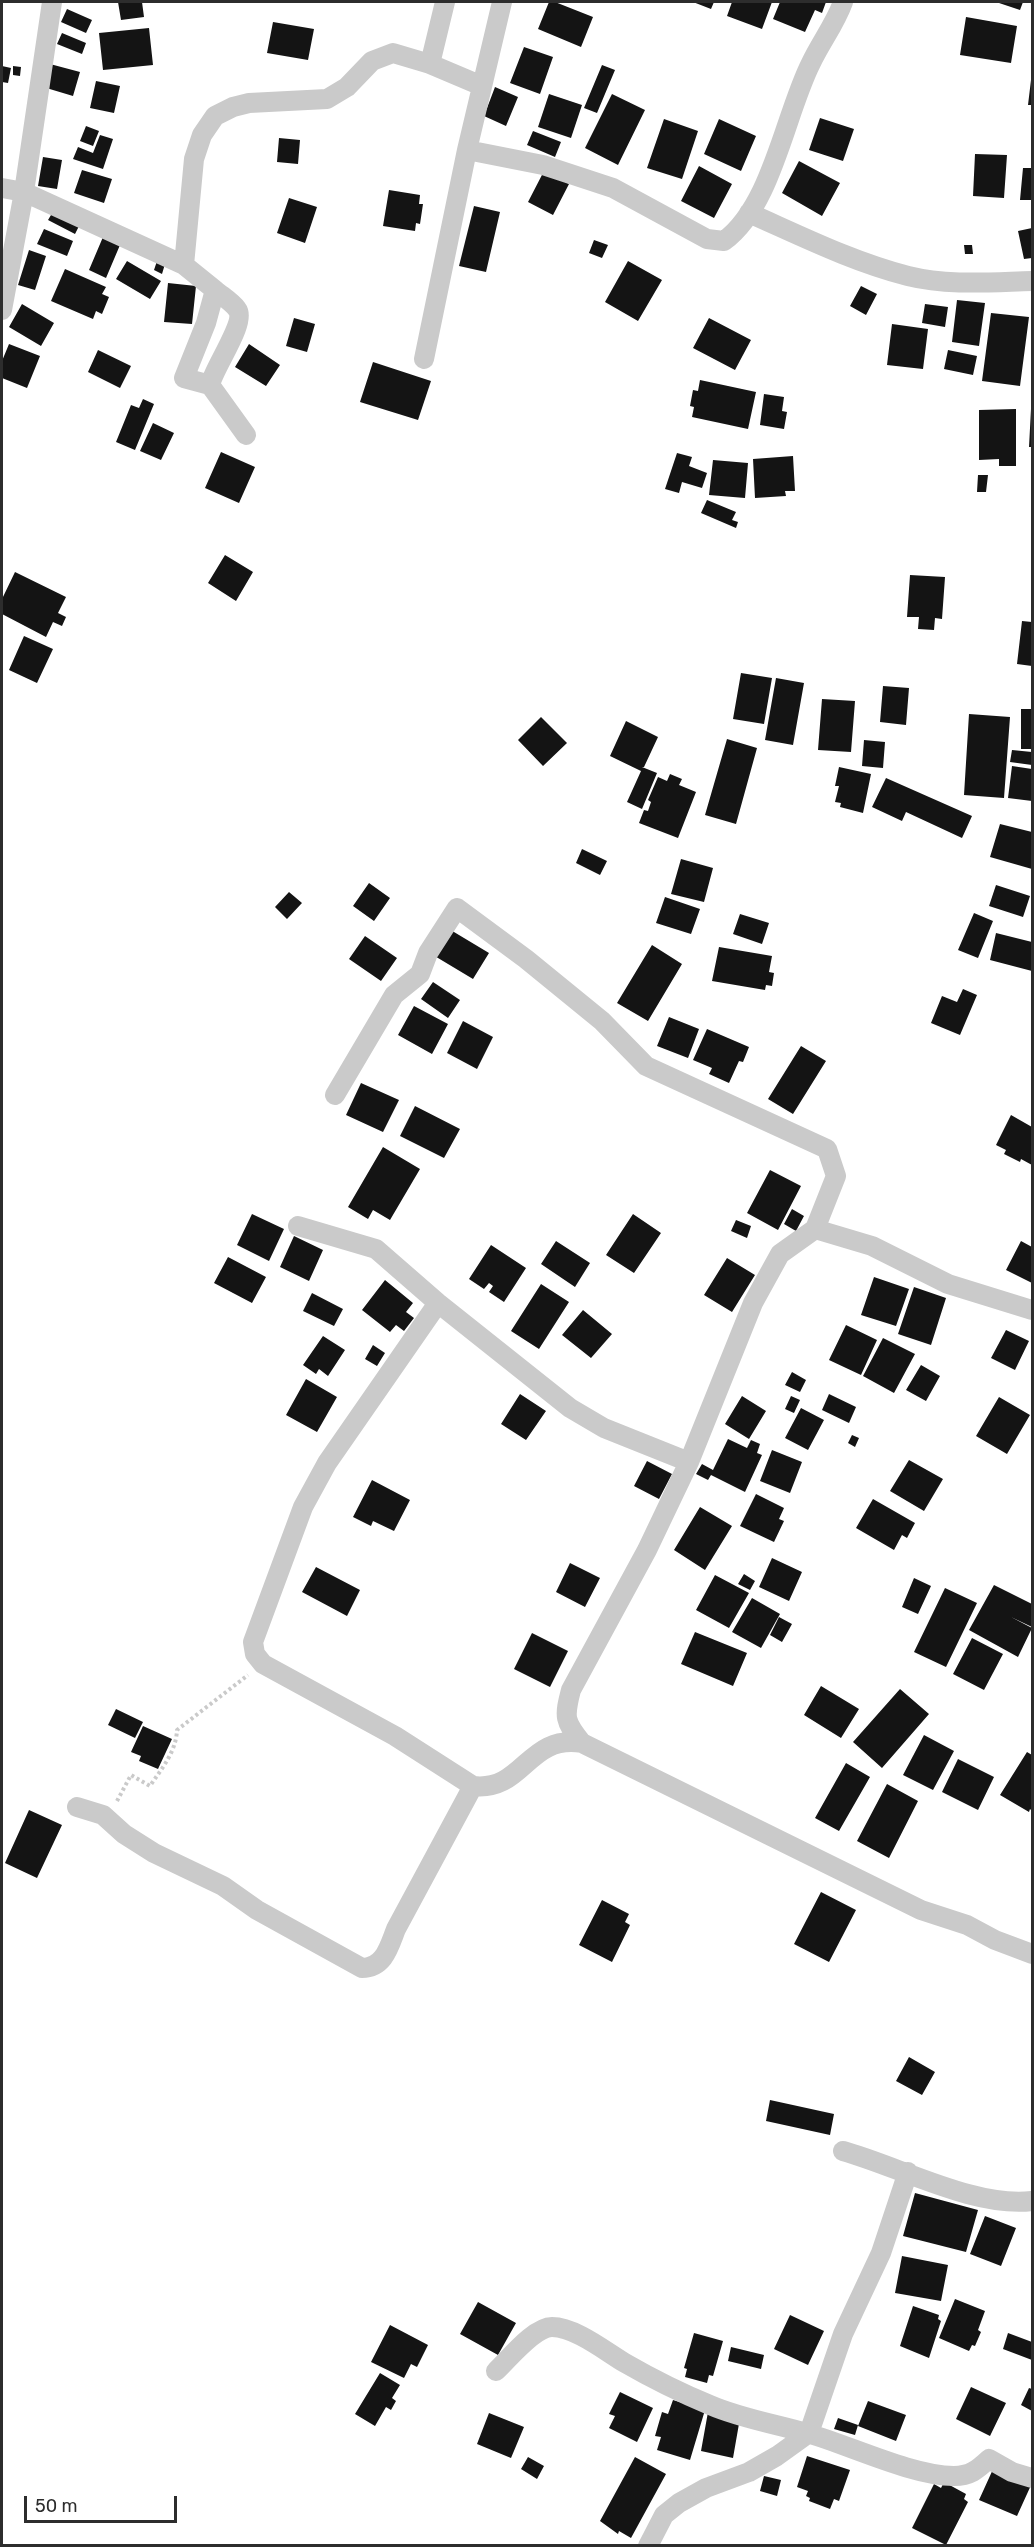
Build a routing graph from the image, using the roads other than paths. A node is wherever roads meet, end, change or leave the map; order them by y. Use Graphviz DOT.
graph roads {
  1 [pos="52,2"];
  2 [pos="445,2"];
  3 [pos="502,2"];
  4 [pos="843,2"];
  5 [pos="430,64"];
  6 [pos="482,86"];
  7 [pos="467,150"];
  8 [pos="2,188"];
  9 [pos="24,192"];
  10 [pos="749,213"];
  11 [pos="184,265"];
  12 [pos="1032,281"];
  13 [pos="215,290"];
  14 [pos="2,310"];
  15 [pos="424,359"];
  16 [pos="210,385"];
  17 [pos="246,435"];
  18 [pos="335,1095"];
  19 [pos="298,1226"];
  20 [pos="814,1229"];
  21 [pos="438,1303"];
  22 [pos="1032,1310"];
  23 [pos="689,1462"];
  24 [pos="582,1743"];
  25 [pos="473,1786"];
  26 [pos="78,1806"];
  27 [pos="1032,1954"];
  28 [pos="843,2151"];
  29 [pos="908,2172"];
  30 [pos="1032,2201"];
  31 [pos="496,2371"];
  32 [pos="809,2433"];
  33 [pos="1032,2478"];
  34 [pos="648,2546"];
  1 -- 9 [label="street"];
  2 -- 5 [label="street"];
  3 -- 6 [label="street"];
  4 -- 10 [label="street"];
  5 -- 6 [label="street"];
  5 -- 11 [label="street"];
  6 -- 7 [label="street"];
  7 -- 10 [label="street"];
  7 -- 15 [label="street"];
  8 -- 9 [label="street"];
  9 -- 11 [label="street"];
  9 -- 14 [label="street"];
  10 -- 12 [label="street"];
  11 -- 13 [label="street"];
  13 -- 16 [label="street"];
  13 -- 16 [label="street"];
  16 -- 17 [label="street"];
  18 -- 20 [label="street"];
  19 -- 21 [label="street"];
  20 -- 22 [label="street"];
  20 -- 23 [label="street"];
  21 -- 23 [label="street"];
  21 -- 25 [label="street"];
  23 -- 24 [label="street"];
  24 -- 25 [label="street"];
  24 -- 27 [label="street"];
  25 -- 26 [label="street"];
  28 -- 29 [label="street"];
  29 -- 30 [label="street"];
  29 -- 32 [label="street"];
  31 -- 32 [label="street"];
  32 -- 33 [label="street"];
  32 -- 34 [label="street"];
}
